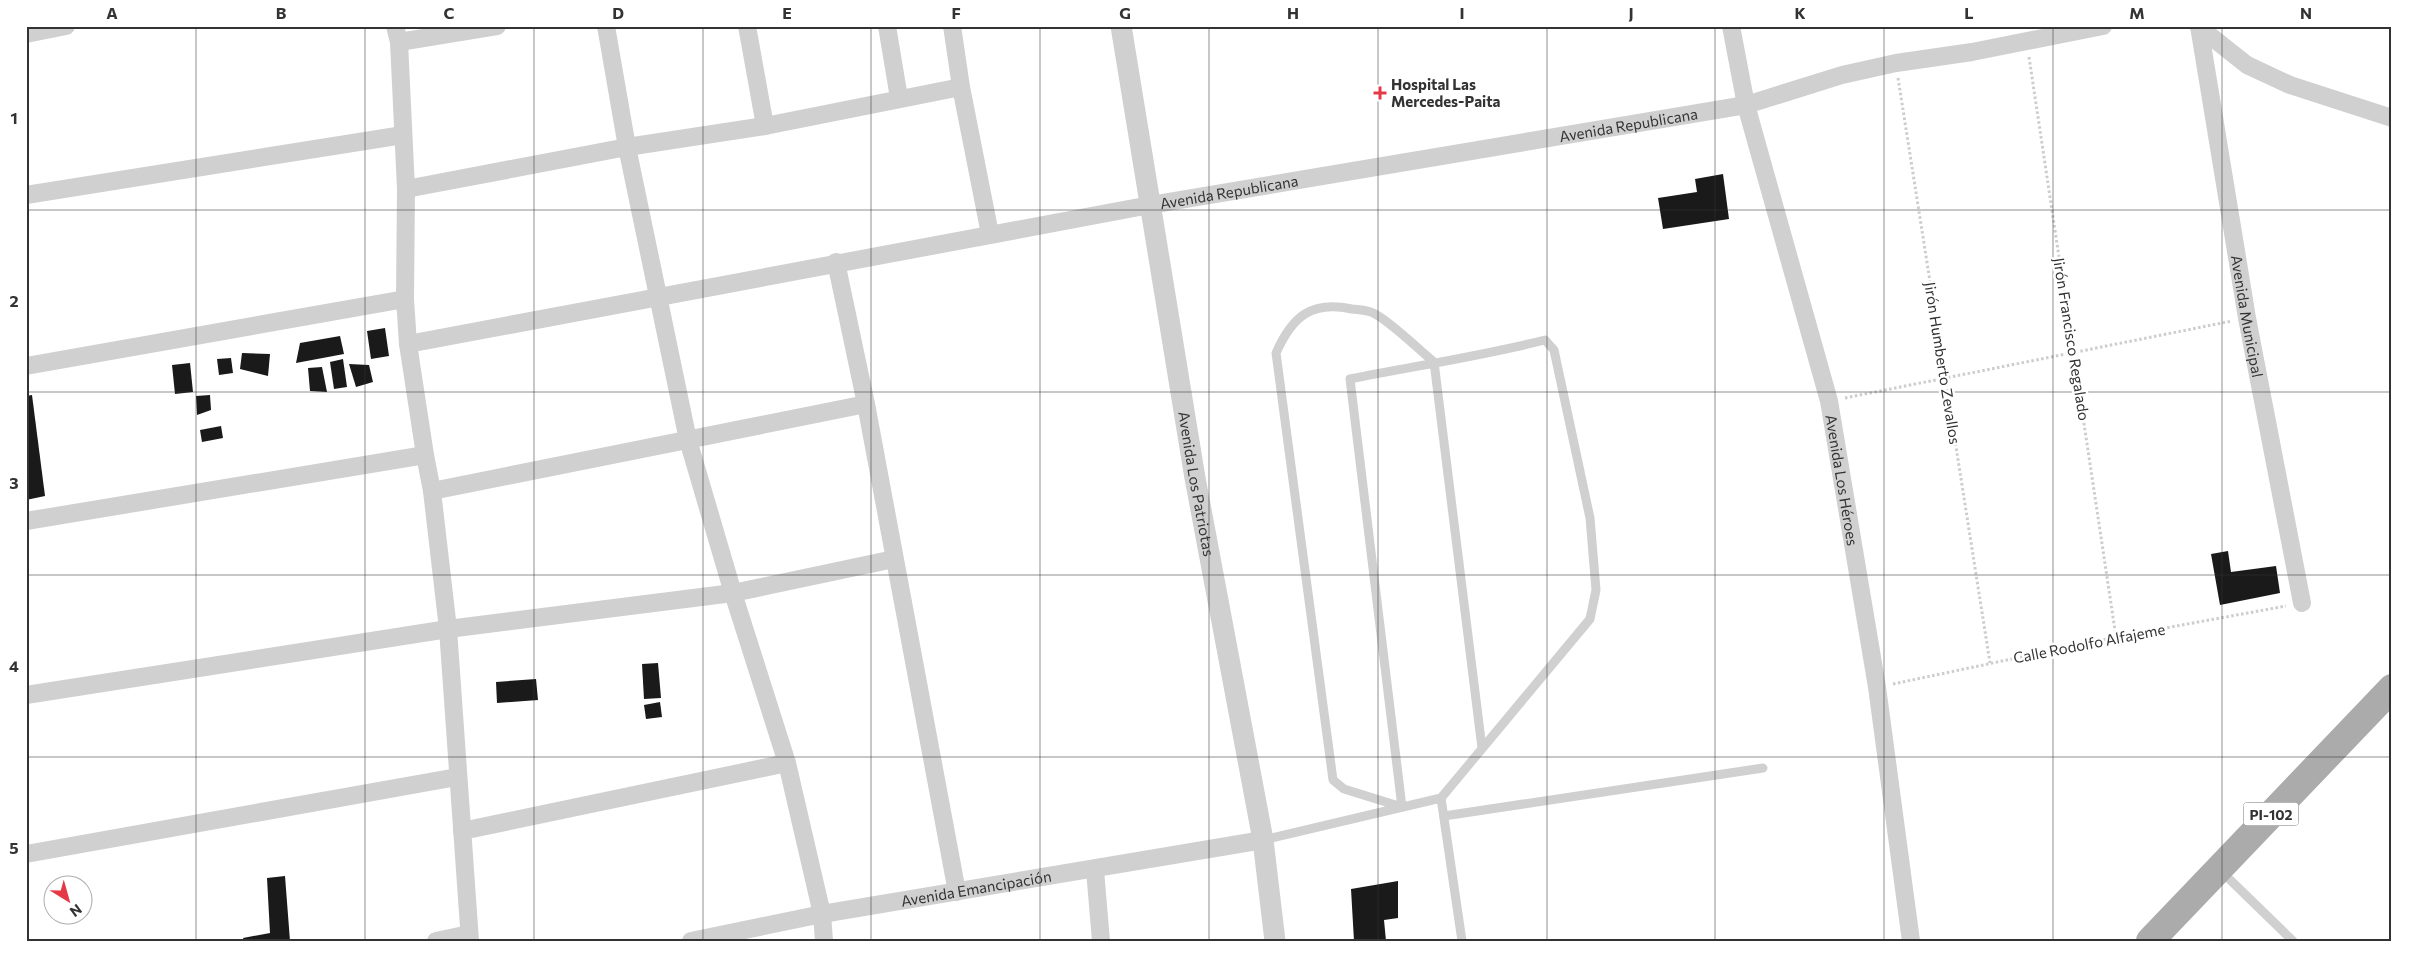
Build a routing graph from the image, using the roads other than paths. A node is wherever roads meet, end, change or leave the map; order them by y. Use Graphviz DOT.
graph roads {
  1 [pos="66,26"];
  2 [pos="497,26"];
  3 [pos="606,26"];
  4 [pos="747,26"];
  5 [pos="887,26"];
  6 [pos="952,26"];
  7 [pos="1121,26"];
  8 [pos="1731,26"];
  9 [pos="2103,26"];
  10 [pos="2199,27"];
  11 [pos="2057,31"];
  12 [pos="26,34"];
  13 [pos="397,34"];
  14 [pos="962,87"];
  15 [pos="899,98"];
  16 [pos="1746,105"];
  17 [pos="2392,118"];
  18 [pos="766,126"];
  19 [pos="402,135"];
  20 [pos="626,147"];
  21 [pos="406,189"];
  22 [pos="26,195"];
  23 [pos="1150,205"];
  24 [pos="990,234"];
  25 [pos="836,262"];
  26 [pos="659,298"];
  27 [pos="405,299"];
  28 [pos="408,344"];
  29 [pos="1434,362"];
  30 [pos="26,366"];
  31 [pos="866,404"];
  32 [pos="688,440"];
  33 [pos="425,456"];
  34 [pos="432,491"];
  35 [pos="26,521"];
  36 [pos="894,559"];
  37 [pos="733,592"];
  38 [pos="2302,603"];
  39 [pos="448,629"];
  40 [pos="2392,688"];
  41 [pos="26,695"];
  42 [pos="1482,748"];
  43 [pos="787,763"];
  44 [pos="1763,768"];
  45 [pos="457,777"];
  46 [pos="1441,798"];
  47 [pos="1402,807"];
  48 [pos="1444,816"];
  49 [pos="462,831"];
  50 [pos="1263,840"];
  51 [pos="26,854"];
  52 [pos="2219,869"];
  53 [pos="1095,870"];
  54 [pos="957,892"];
  55 [pos="822,914"];
  56 [pos="470,938"];
  57 [pos="436,941"];
  58 [pos="691,941"];
  59 [pos="824,941"];
  60 [pos="1101,941"];
  61 [pos="1275,941"];
  62 [pos="1462,941"];
  63 [pos="1910,941"];
  64 [pos="2150,941"];
  65 [pos="2293,941"];
  1 -- 12 [label="street"];
  2 -- 13 [label="street"];
  3 -- 20 [label="street"];
  4 -- 18 [label="street"];
  5 -- 15 [label="street"];
  6 -- 14 [label="street"];
  7 -- 23 [label="street, Avenida Los Patriotas"];
  8 -- 16 [label="street, Avenida Los Héroes"];
  9 -- 11 [label="street, Avenida Republicana"];
  10 -- 17 [label="street"];
  10 -- 38 [label="street, Avenida Municipal"];
  11 -- 16 [label="street, Avenida Republicana"];
  13 -- 19 [label="street"];
  14 -- 15 [label="street"];
  14 -- 24 [label="street"];
  15 -- 18 [label="street"];
  16 -- 23 [label="street, Avenida Republicana"];
  16 -- 63 [label="street, Avenida Los Héroes"];
  18 -- 20 [label="street"];
  19 -- 21 [label="street"];
  19 -- 22 [label="street"];
  20 -- 21 [label="street"];
  20 -- 26 [label="street"];
  21 -- 27 [label="street"];
  23 -- 24 [label="street, Avenida Republicana"];
  23 -- 50 [label="street, Avenida Los Patriotas"];
  24 -- 25 [label="street, Avenida Republicana"];
  25 -- 26 [label="street, Avenida Republicana"];
  25 -- 31 [label="street"];
  26 -- 28 [label="street, Avenida Republicana"];
  26 -- 32 [label="street"];
  27 -- 28 [label="street"];
  27 -- 30 [label="street"];
  28 -- 33 [label="street"];
  29 -- 42 [label="lane"];
  29 -- 42 [label="lane"];
  29 -- 47 [label="lane"];
  29 -- 47 [label="lane"];
  31 -- 32 [label="street"];
  31 -- 36 [label="street"];
  32 -- 34 [label="street"];
  32 -- 37 [label="street"];
  33 -- 34 [label="street"];
  33 -- 35 [label="street"];
  34 -- 39 [label="street"];
  36 -- 37 [label="street"];
  36 -- 54 [label="street"];
  37 -- 39 [label="street"];
  37 -- 43 [label="street"];
  39 -- 41 [label="street"];
  39 -- 45 [label="street"];
  40 -- 52 [label="main road, PI-102"];
  42 -- 46 [label="lane"];
  43 -- 49 [label="street"];
  43 -- 55 [label="street"];
  44 -- 48 [label="lane"];
  45 -- 49 [label="street"];
  45 -- 51 [label="street"];
  46 -- 47 [label="lane"];
  46 -- 48 [label="lane"];
  47 -- 50 [label="lane"];
  48 -- 62 [label="lane"];
  49 -- 56 [label="street"];
  50 -- 53 [label="street, Avenida Emancipación"];
  50 -- 61 [label="street, Avenida Los Patriotas"];
  52 -- 64 [label="main road, PI-102"];
  52 -- 65 [label="lane"];
  53 -- 54 [label="street, Avenida Emancipación"];
  53 -- 60 [label="street"];
  54 -- 55 [label="street, Avenida Emancipación"];
  55 -- 58 [label="street, Avenida Emancipación"];
  55 -- 59 [label="street"];
  56 -- 57 [label="street"];
}
